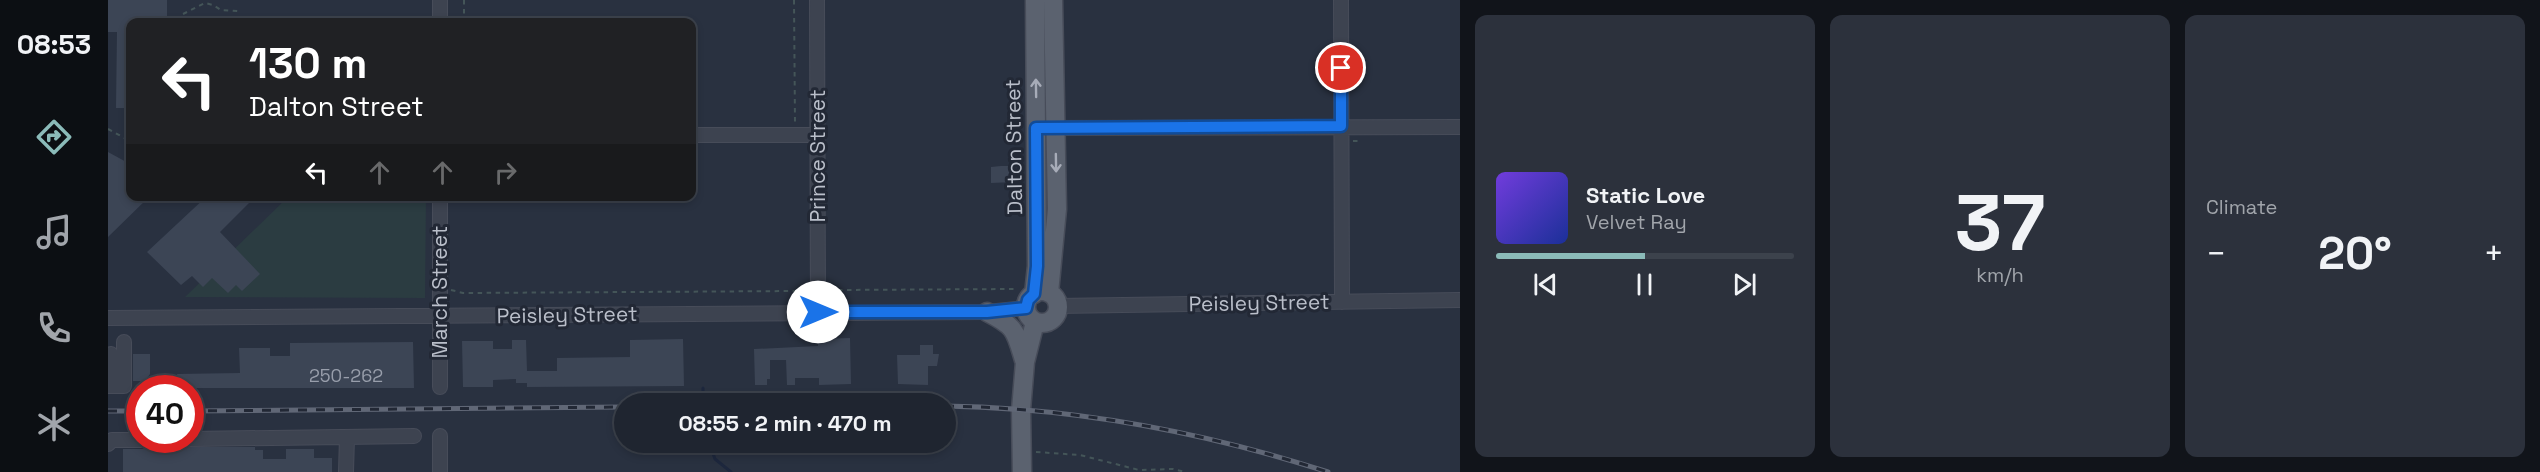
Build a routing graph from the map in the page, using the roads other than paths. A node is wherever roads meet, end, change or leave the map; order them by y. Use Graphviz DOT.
graph roads {
  1 [pos="440,0"];
  2 [pos="817,0"];
  3 [pos="1035,0"];
  4 [pos="1053,0"];
  5 [pos="1341,0"];
  6 [pos="440,18"];
  7 [pos="1341,126"];
  8 [pos="1460,127"];
  9 [pos="1036,128"];
  10 [pos="1056,128"];
  11 [pos="696,135"];
  12 [pos="818,135"];
  13 [pos="440,201"];
  14 [pos="1460,300"];
  15 [pos="1036,302"];
  16 [pos="1342,302"];
  17 [pos="818,312"];
  18 [pos="987,312"];
  19 [pos="440,317"];
  20 [pos="108,318"];
  21 [pos="112,353"];
  22 [pos="1025,362"];
  23 [pos="112,386"];
  24 [pos="441,387"];
  25 [pos="414,436"];
  26 [pos="440,436"];
  27 [pos="347,437"];
  28 [pos="204,439"];
  29 [pos="126,440"];
  30 [pos="108,444"];
  31 [pos="346,472"];
  32 [pos="440,472"];
  33 [pos="1022,472"];
  1 -- 6 [label="street"];
  2 -- 12 [label="street, Prince Street"];
  9 -- 3 [label="main road, Dalton Street, one-way"];
  4 -- 10 [label="main road, Dalton Street"];
  5 -- 7 [label="street"];
  7 -- 8 [label="street"];
  7 -- 10 [label="street"];
  7 -- 16 [label="street"];
  9 -- 10 [label="street"];
  9 -- 15 [label="main road, Dalton Street"];
  10 -- 15 [label="main road, Dalton Street, one-way"];
  11 -- 12 [label="street"];
  12 -- 17 [label="street, Prince Street"];
  13 -- 19 [label="street, March Street"];
  14 -- 16 [label="street, Peisley Street"];
  15 -- 16 [label="street, Peisley Street"];
  15 -- 18 [label="street, Peisley Street"];
  15 -- 22 [label="main road, Dalton Street"];
  17 -- 18 [label="street, Peisley Street"];
  17 -- 19 [label="street, Peisley Street"];
  18 -- 22 [label="main road"];
  19 -- 20 [label="street, Peisley Street"];
  19 -- 24 [label="street, March Street"];
  21 -- 23 [label="street"];
  22 -- 33 [label="main road, Dalton Street"];
  25 -- 27 [label="street"];
  26 -- 32 [label="street"];
  27 -- 28 [label="street"];
  27 -- 31 [label="street"];
  29 -- 30 [label="street"];
}
